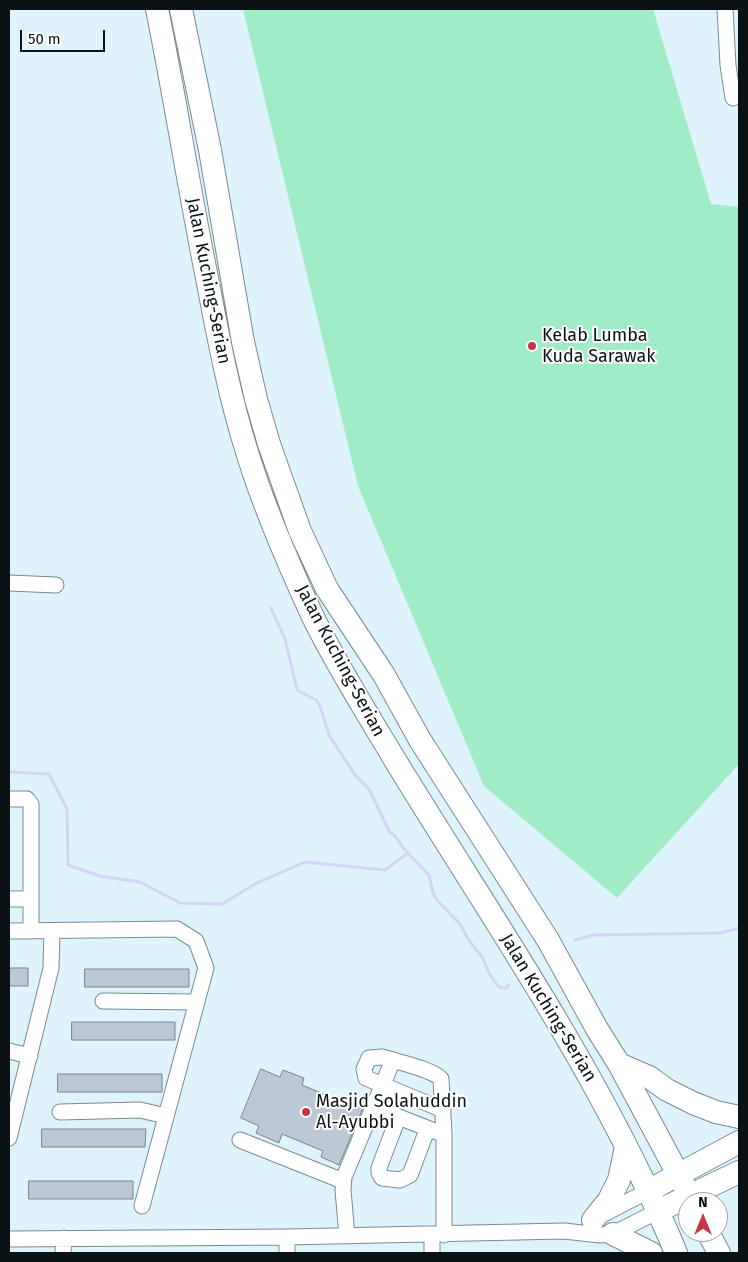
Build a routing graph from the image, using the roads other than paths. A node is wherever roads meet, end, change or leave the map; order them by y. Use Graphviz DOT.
graph roads {
  1 [pos="157,9"];
  2 [pos="181,9"];
  3 [pos="725,9"];
  4 [pos="733,98"];
  5 [pos="9,583"];
  6 [pos="56,585"];
  7 [pos="9,799"];
  8 [pos="9,899"];
  9 [pos="30,899"];
  10 [pos="9,931"];
  11 [pos="31,931"];
  12 [pos="52,931"];
  13 [pos="103,1002"];
  14 [pos="197,1002"];
  15 [pos="9,1051"];
  16 [pos="30,1056"];
  17 [pos="392,1060"];
  18 [pos="619,1064"];
  19 [pos="382,1086"];
  20 [pos="373,1107"];
  21 [pos="443,1110"];
  22 [pos="60,1112"];
  23 [pos="166,1116"];
  24 [pos="739,1117"];
  25 [pos="398,1118"];
  26 [pos="428,1130"];
  27 [pos="444,1134"];
  28 [pos="9,1138"];
  29 [pos="240,1140"];
  30 [pos="739,1142"];
  31 [pos="626,1147"];
  32 [pos="678,1174"];
  33 [pos="735,1176"];
  34 [pos="343,1182"];
  35 [pos="648,1191"];
  36 [pos="687,1192"];
  37 [pos="704,1192"];
  38 [pos="678,1204"];
  39 [pos="142,1206"];
  40 [pos="658,1211"];
  41 [pos="593,1220"];
  42 [pos="564,1231"];
  43 [pos="613,1234"];
  44 [pos="438,1235"];
  45 [pos="347,1236"];
  46 [pos="287,1237"];
  47 [pos="9,1240"];
  48 [pos="63,1246"];
  49 [pos="287,1253"];
  50 [pos="432,1253"];
  51 [pos="651,1253"];
  52 [pos="676,1253"];
  1 -- 31 [label="highway, Jalan Kuching-Serian"];
  2 -- 18 [label="highway, Jalan Kuching-Serian"];
  3 -- 4 [label="street"];
  5 -- 6 [label="street"];
  7 -- 9 [label="street"];
  8 -- 9 [label="street"];
  9 -- 11 [label="street"];
  10 -- 11 [label="street"];
  11 -- 12 [label="street"];
  12 -- 14 [label="street"];
  12 -- 16 [label="street"];
  13 -- 14 [label="street"];
  14 -- 23 [label="street"];
  15 -- 16 [label="street"];
  16 -- 28 [label="street"];
  17 -- 19 [label="street"];
  17 -- 19 [label="street"];
  17 -- 21 [label="street"];
  18 -- 24 [label="highway"];
  18 -- 32 [label="highway, Jalan Kuching-Serian"];
  19 -- 20 [label="street"];
  19 -- 21 [label="street"];
  20 -- 25 [label="street"];
  20 -- 34 [label="street"];
  21 -- 27 [label="street"];
  22 -- 23 [label="street"];
  23 -- 39 [label="street"];
  25 -- 26 [label="street"];
  25 -- 26 [label="street"];
  26 -- 27 [label="street"];
  27 -- 44 [label="street"];
  29 -- 34 [label="street"];
  30 -- 32 [label="highway"];
  31 -- 35 [label="highway, Jalan Kuching-Serian"];
  31 -- 41 [label="highway"];
  32 -- 35 [label="highway"];
  32 -- 36 [label="highway, Jalan Kuching-Serian"];
  33 -- 37 [label="highway"];
  34 -- 45 [label="street"];
  35 -- 40 [label="highway, Jalan Kuching-Serian"];
  35 -- 41 [label="street"];
  38 -- 40 [label="highway"];
  40 -- 43 [label="street"];
  40 -- 52 [label="highway, Jalan Kuching-Serian"];
  41 -- 42 [label="street"];
  42 -- 43 [label="street"];
  42 -- 44 [label="street"];
  43 -- 51 [label="highway"];
  44 -- 45 [label="street"];
  44 -- 50 [label="street"];
  45 -- 46 [label="street"];
  46 -- 48 [label="street"];
  46 -- 49 [label="street"];
  47 -- 48 [label="street"];
}
